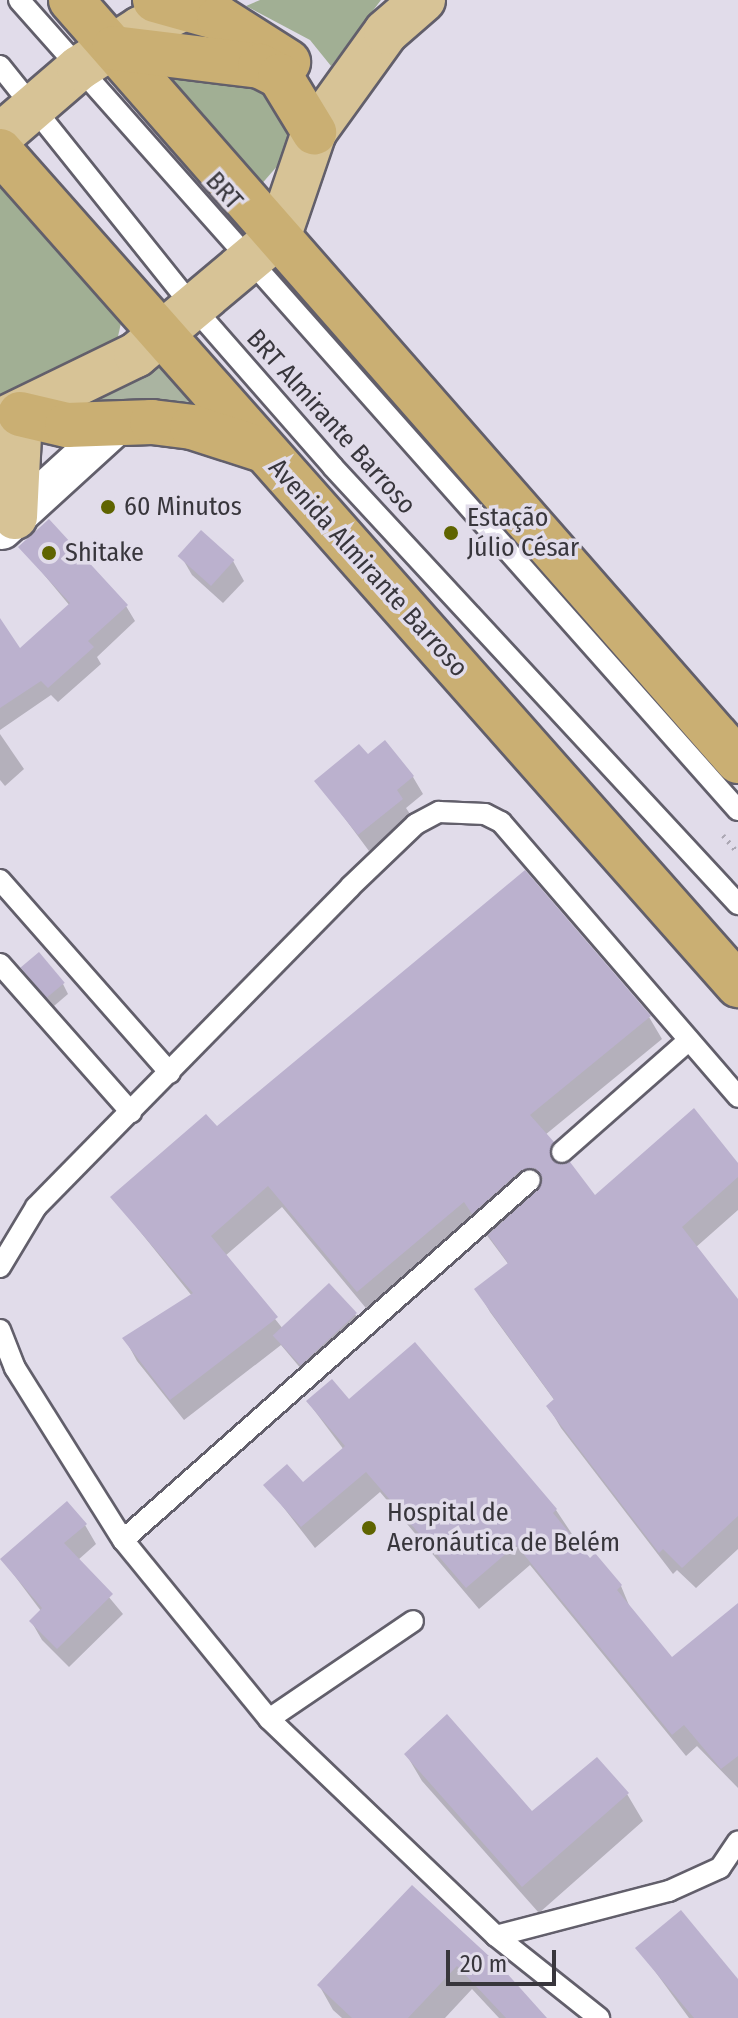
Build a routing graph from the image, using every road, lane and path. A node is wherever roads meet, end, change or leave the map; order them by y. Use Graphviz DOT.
graph roads {
  1 [pos="19,0"];
  2 [pos="71,0"];
  3 [pos="423,0"];
  4 [pos="181,2"];
  5 [pos="96,58"];
  6 [pos="0,66"];
  7 [pos="33,107"];
  8 [pos="314,132"];
  9 [pos="0,136"];
  10 [pos="0,151"];
  11 [pos="265,248"];
  12 [pos="179,322"];
  13 [pos="10,418"];
  14 [pos="116,426"];
  15 [pos="263,450"];
  16 [pos="8,524"];
  17 [pos="738,761"];
  18 [pos="738,810"];
  19 [pos="0,880"];
  20 [pos="738,904"];
  21 [pos="0,964"];
  22 [pos="738,985"];
  23 [pos="689,1040"];
  24 [pos="170,1073"];
  25 [pos="738,1097"];
  26 [pos="131,1112"];
  27 [pos="562,1152"];
  28 [pos="530,1180"];
  29 [pos="0,1267"];
  30 [pos="0,1330"];
  31 [pos="123,1540"];
  32 [pos="413,1621"];
  33 [pos="269,1719"];
  34 [pos="738,1841"];
  35 [pos="496,1936"];
  36 [pos="599,2018"];
  1 -- 5 [label="lane"];
  2 -- 5 [label="highway"];
  3 -- 8 [label="main road"];
  4 -- 5 [label="main road"];
  4 -- 8 [label="highway"];
  5 -- 7 [label="main road"];
  5 -- 8 [label="highway"];
  5 -- 11 [label="highway"];
  6 -- 7 [label="lane, BRT Almirante Barroso"];
  7 -- 9 [label="main road"];
  7 -- 12 [label="lane, BRT Almirante Barroso"];
  8 -- 11 [label="main road"];
  10 -- 12 [label="highway, Avenida Almirante Barroso"];
  11 -- 12 [label="main road"];
  11 -- 17 [label="highway"];
  11 -- 18 [label="lane, BRT Almirante Barroso"];
  12 -- 13 [label="main road"];
  12 -- 15 [label="highway, Avenida Almirante Barroso"];
  12 -- 20 [label="lane, BRT Almirante Barroso"];
  13 -- 14 [label="highway"];
  13 -- 16 [label="main road"];
  14 -- 15 [label="highway"];
  14 -- 16 [label="street"];
  15 -- 22 [label="highway, Avenida Almirante Barroso"];
  19 -- 24 [label="lane"];
  21 -- 26 [label="lane"];
  23 -- 24 [label="lane"];
  23 -- 25 [label="lane"];
  23 -- 27 [label="lane"];
  24 -- 26 [label="lane"];
  26 -- 29 [label="lane"];
  28 -- 31 [label="lane"];
  30 -- 31 [label="lane"];
  31 -- 33 [label="lane"];
  32 -- 33 [label="lane"];
  33 -- 35 [label="lane"];
  34 -- 35 [label="lane"];
  35 -- 36 [label="lane"];
}
